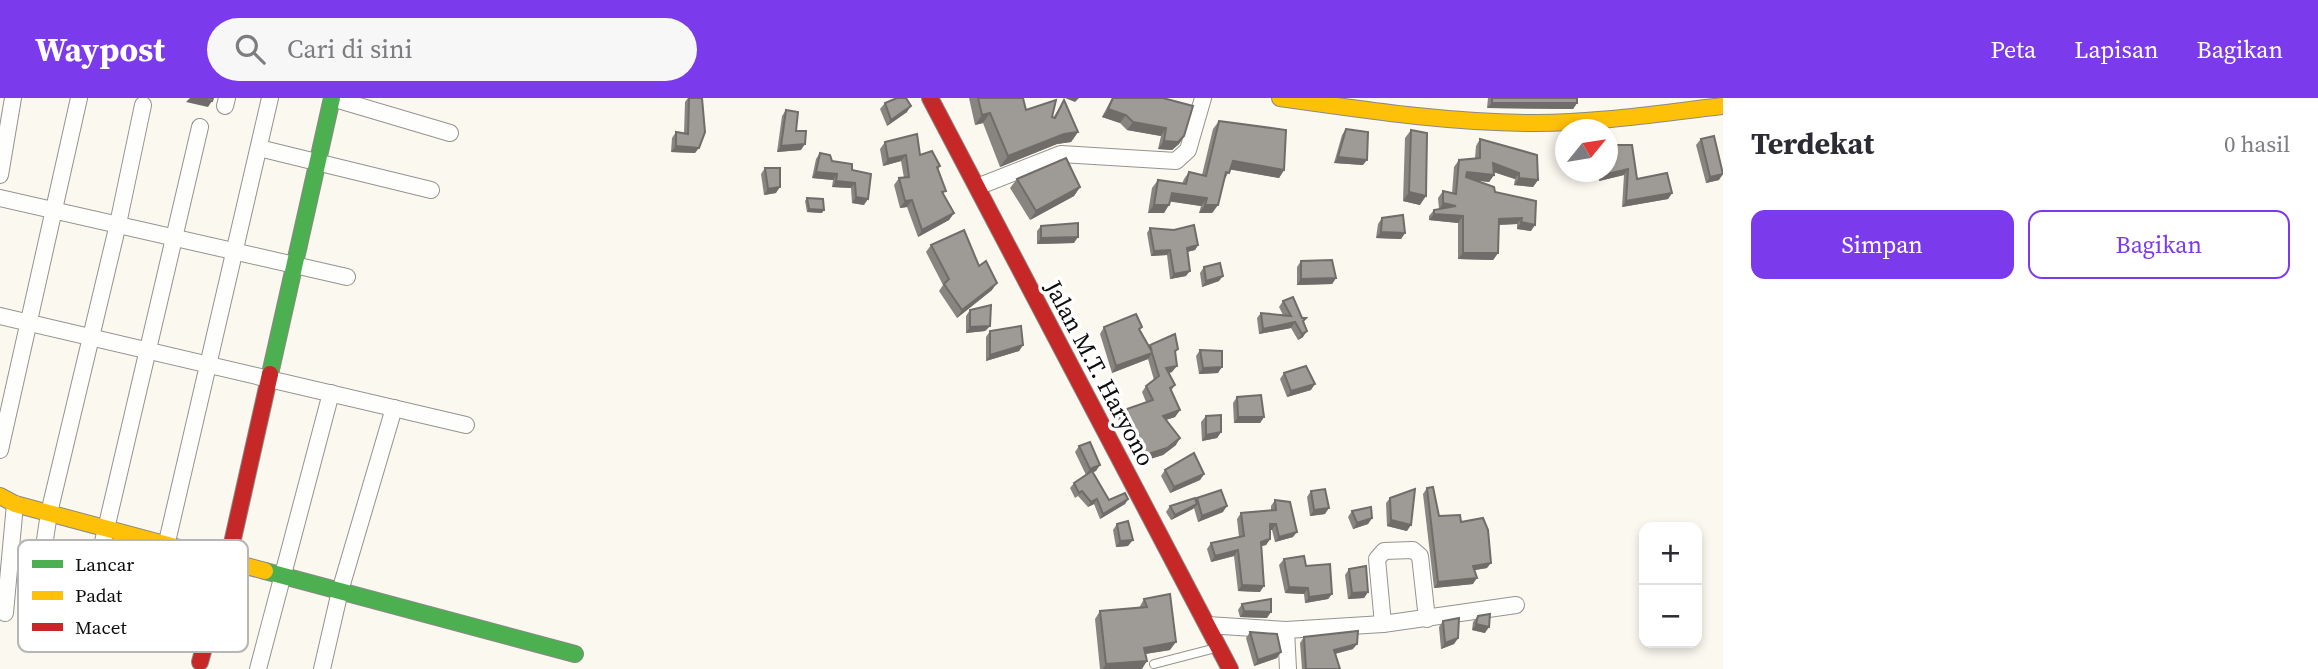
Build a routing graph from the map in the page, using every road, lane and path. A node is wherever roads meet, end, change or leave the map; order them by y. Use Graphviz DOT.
graph roads {
  1 [pos="13,98"];
  2 [pos="79,98"];
  3 [pos="270,98"];
  4 [pos="332,98"];
  5 [pos="930,98"];
  6 [pos="1203,98"];
  7 [pos="1280,98"];
  8 [pos="143,105"];
  9 [pos="1723,106"];
  10 [pos="201,127"];
  11 [pos="4,129"];
  12 [pos="450,133"];
  13 [pos="259,148"];
  14 [pos="318,162"];
  15 [pos="0,175"];
  16 [pos="977,187"];
  17 [pos="430,190"];
  18 [pos="0,198"];
  19 [pos="55,210"];
  20 [pos="118,225"];
  21 [pos="175,237"];
  22 [pos="234,251"];
  23 [pos="295,265"];
  24 [pos="348,277"];
  25 [pos="0,316"];
  26 [pos="30,323"];
  27 [pos="89,337"];
  28 [pos="147,350"];
  29 [pos="207,363"];
  30 [pos="268,378"];
  31 [pos="331,393"];
  32 [pos="394,408"];
  33 [pos="466,425"];
  34 [pos="0,450"];
  35 [pos="0,496"];
  36 [pos="15,504"];
  37 [pos="49,513"];
  38 [pos="106,528"];
  39 [pos="45,540"];
  40 [pos="103,540"];
  41 [pos="148,540"];
  42 [pos="167,540"];
  43 [pos="233,540"];
  44 [pos="248,566"];
  45 [pos="282,576"];
  46 [pos="341,591"];
  47 [pos="1516,605"];
  48 [pos="5,613"];
  49 [pos="1427,619"];
  50 [pos="1383,624"];
  51 [pos="1207,625"];
  52 [pos="1286,630"];
  53 [pos="1218,647"];
  54 [pos="203,652"];
  55 [pos="575,654"];
  56 [pos="200,662"];
  57 [pos="1154,664"];
  58 [pos="258,669"];
  59 [pos="322,669"];
  60 [pos="1230,669"];
  61 [pos="1288,669"];
  1 -- 11 [label="street"];
  2 -- 19 [label="street"];
  3 -- 13 [label="street"];
  4 -- 12 [label="street"];
  4 -- 14 [label="main road"];
  5 -- 16 [label="main road, Jalan M.T. Haryono"];
  6 -- 16 [label="street"];
  7 -- 9 [label="main road"];
  8 -- 20 [label="street"];
  10 -- 21 [label="street"];
  11 -- 15 [label="street"];
  13 -- 14 [label="street"];
  13 -- 22 [label="street"];
  14 -- 17 [label="street"];
  14 -- 23 [label="main road"];
  16 -- 51 [label="main road, Jalan M.T. Haryono"];
  18 -- 19 [label="street"];
  19 -- 20 [label="street"];
  19 -- 26 [label="street"];
  20 -- 21 [label="street"];
  20 -- 27 [label="street"];
  21 -- 22 [label="street"];
  21 -- 28 [label="street"];
  22 -- 23 [label="street"];
  22 -- 29 [label="street"];
  23 -- 24 [label="street"];
  23 -- 30 [label="main road"];
  25 -- 26 [label="street"];
  26 -- 27 [label="street"];
  26 -- 34 [label="street"];
  27 -- 28 [label="street"];
  27 -- 37 [label="street"];
  28 -- 29 [label="street"];
  28 -- 38 [label="street"];
  29 -- 30 [label="street"];
  29 -- 42 [label="street"];
  30 -- 31 [label="street"];
  30 -- 43 [label="main road"];
  31 -- 32 [label="street"];
  31 -- 45 [label="street"];
  32 -- 33 [label="street"];
  32 -- 46 [label="street"];
  35 -- 36 [label="main road"];
  36 -- 37 [label="main road"];
  36 -- 48 [label="street"];
  37 -- 38 [label="main road"];
  37 -- 39 [label="street"];
  38 -- 40 [label="street"];
  38 -- 41 [label="main road"];
  44 -- 45 [label="main road"];
  45 -- 46 [label="main road"];
  45 -- 58 [label="street"];
  46 -- 55 [label="main road"];
  46 -- 59 [label="street"];
  47 -- 49 [label="street"];
  49 -- 50 [label="street"];
  49 -- 50 [label="street"];
  50 -- 52 [label="street"];
  51 -- 52 [label="street"];
  51 -- 53 [label="main road, Jalan M.T. Haryono"];
  52 -- 61 [label="street"];
  53 -- 57 [label="lane"];
  53 -- 60 [label="main road, Jalan M.T. Haryono"];
  54 -- 56 [label="main road"];
}
